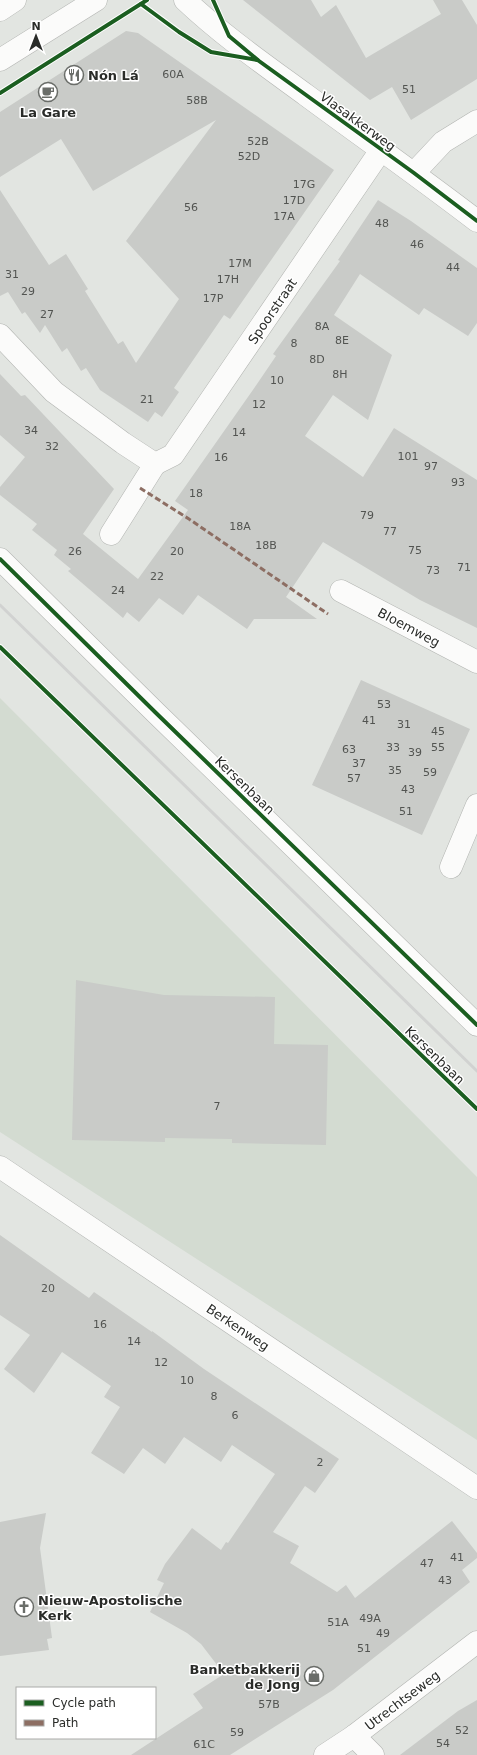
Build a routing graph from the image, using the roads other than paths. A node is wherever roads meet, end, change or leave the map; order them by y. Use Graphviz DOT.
graph roads {
  1 [pos="15,0"];
  2 [pos="96,0"];
  3 [pos="185,0"];
  4 [pos="0,10"];
  5 [pos="0,60"];
  6 [pos="477,121"];
  7 [pos="381,150"];
  8 [pos="414,173"];
  9 [pos="477,221"];
  10 [pos="0,335"];
  11 [pos="156,464"];
  12 [pos="111,534"];
  13 [pos="0,559"];
  14 [pos="341,591"];
  15 [pos="477,662"];
  16 [pos="477,805"];
  17 [pos="451,868"];
  18 [pos="477,1025"];
  19 [pos="0,1166"];
  20 [pos="477,1488"];
  21 [pos="477,1642"];
  22 [pos="354,1736"];
  23 [pos="325,1755"];
  24 [pos="373,1755"];
  1 -- 4 [label="street"];
  2 -- 5 [label="street"];
  3 -- 7 [label="street, Vlasakkerweg"];
  6 -- 8 [label="street"];
  7 -- 8 [label="street, Vlasakkerweg"];
  7 -- 11 [label="street, Spoorstraat"];
  8 -- 9 [label="street, Vlasakkerweg"];
  10 -- 11 [label="street"];
  11 -- 12 [label="street, Spoorstraat"];
  13 -- 18 [label="street, Kersenbaan"];
  14 -- 15 [label="street, Bloemweg"];
  16 -- 17 [label="street"];
  19 -- 20 [label="street, Berkenweg"];
  21 -- 22 [label="street, Utrechtseweg"];
  22 -- 23 [label="street, Utrechtseweg"];
  22 -- 24 [label="street"];
}
